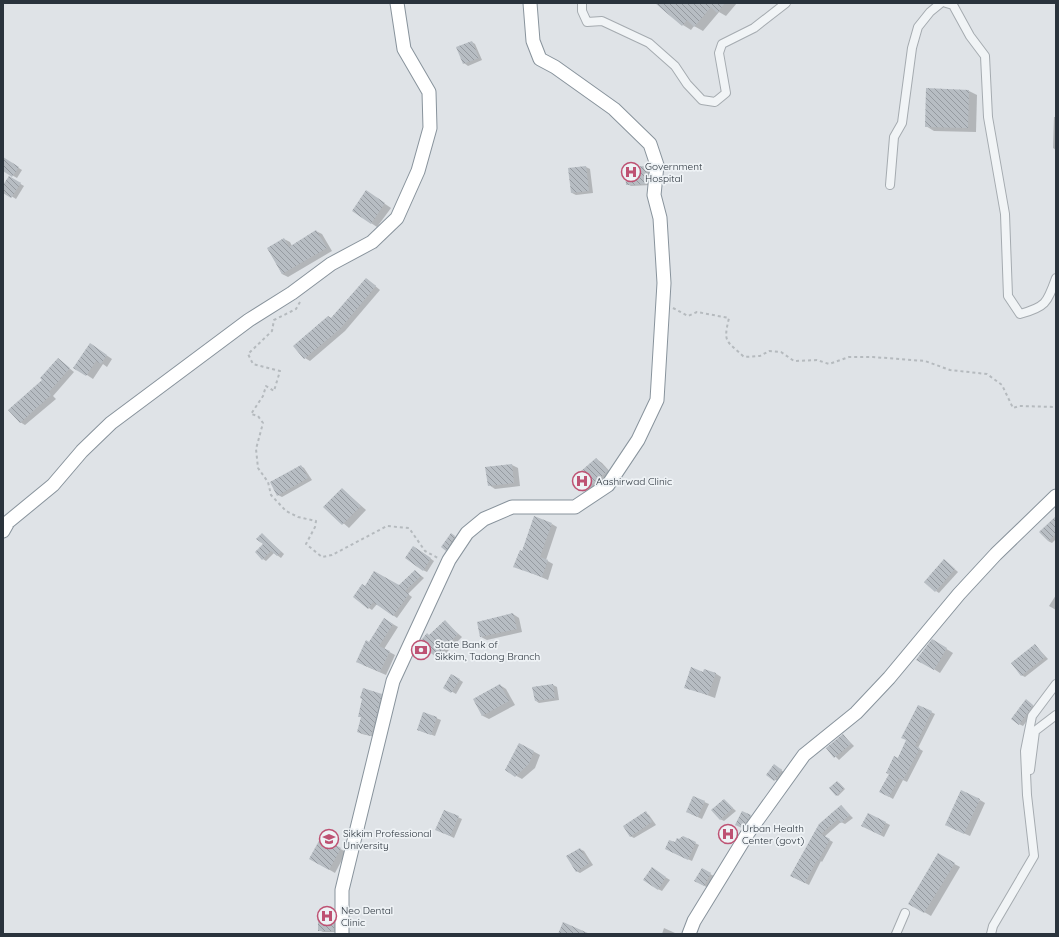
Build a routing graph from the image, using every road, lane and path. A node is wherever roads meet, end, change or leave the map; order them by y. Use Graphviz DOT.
graph roads {
  1 [pos="397,3"];
  2 [pos="530,3"];
  3 [pos="582,3"];
  4 [pos="786,3"];
  5 [pos="941,3"];
  6 [pos="946,3"];
  7 [pos="890,185"];
  8 [pos="1056,278"];
  9 [pos="307,282"];
  10 [pos="662,316"];
  11 [pos="1056,407"];
  12 [pos="1056,496"];
  13 [pos="3,531"];
  14 [pos="449,560"];
  15 [pos="1056,684"];
  16 [pos="1056,715"];
  17 [pos="1027,795"];
  18 [pos="905,913"];
  19 [pos="342,934"];
  20 [pos="689,934"];
  21 [pos="896,934"];
  22 [pos="991,934"];
  1 -- 9 [label="highway"];
  2 -- 10 [label="highway"];
  3 -- 4 [label="street"];
  5 -- 7 [label="street"];
  6 -- 8 [label="street"];
  9 -- 13 [label="highway"];
  9 -- 14 [label="path"];
  10 -- 11 [label="path"];
  10 -- 14 [label="highway"];
  12 -- 20 [label="highway"];
  14 -- 19 [label="highway"];
  15 -- 17 [label="street"];
  16 -- 17 [label="street"];
  17 -- 22 [label="street"];
  18 -- 21 [label="street"];
}
